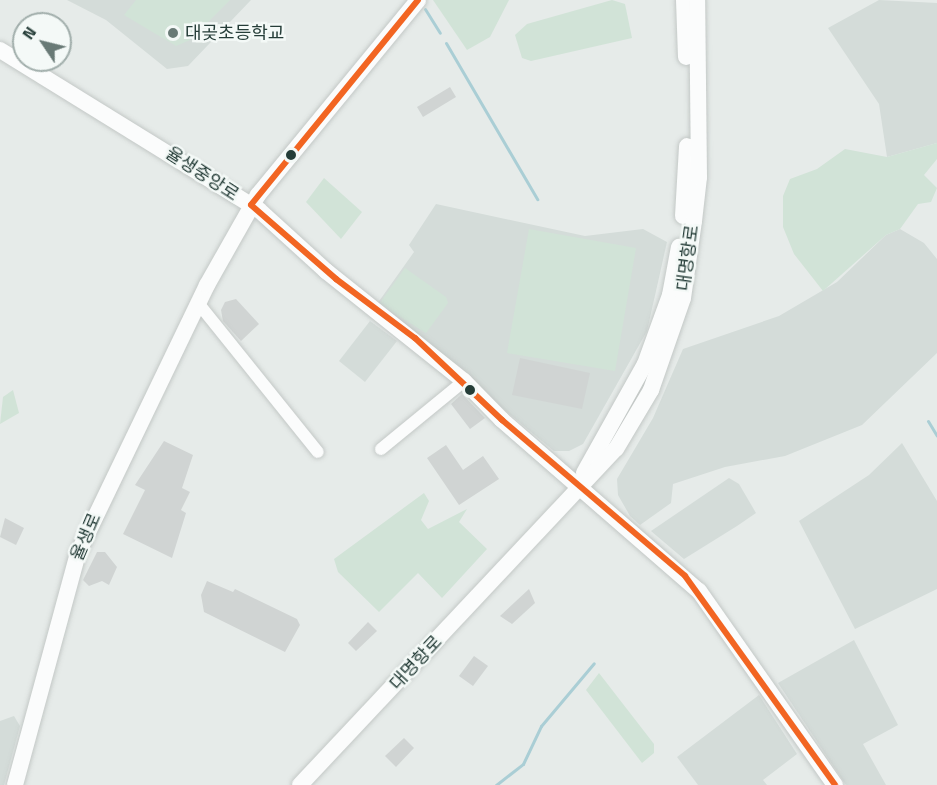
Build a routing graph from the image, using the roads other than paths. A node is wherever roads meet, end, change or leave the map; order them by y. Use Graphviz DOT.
graph roads {
  1 [pos="418,0"];
  2 [pos="684,0"];
  3 [pos="697,0"];
  4 [pos="0,50"];
  5 [pos="251,205"];
  6 [pos="198,303"];
  7 [pos="464,381"];
  8 [pos="381,449"];
  9 [pos="318,452"];
  10 [pos="578,484"];
  11 [pos="15,785"];
  12 [pos="300,785"];
  13 [pos="835,785"];
  1 -- 5 [label="street, 율생로"];
  2 -- 10 [label="street, 대명항로"];
  3 -- 10 [label="street, 대명항로"];
  4 -- 5 [label="street, 율생중앙로"];
  5 -- 6 [label="street, 율생로"];
  5 -- 7 [label="street, 율생중앙로"];
  6 -- 9 [label="street"];
  6 -- 11 [label="street, 율생로"];
  7 -- 8 [label="street"];
  7 -- 10 [label="street, 율생중앙로"];
  10 -- 12 [label="street, 대명항로"];
  10 -- 13 [label="street, 율생중앙로"];
}
